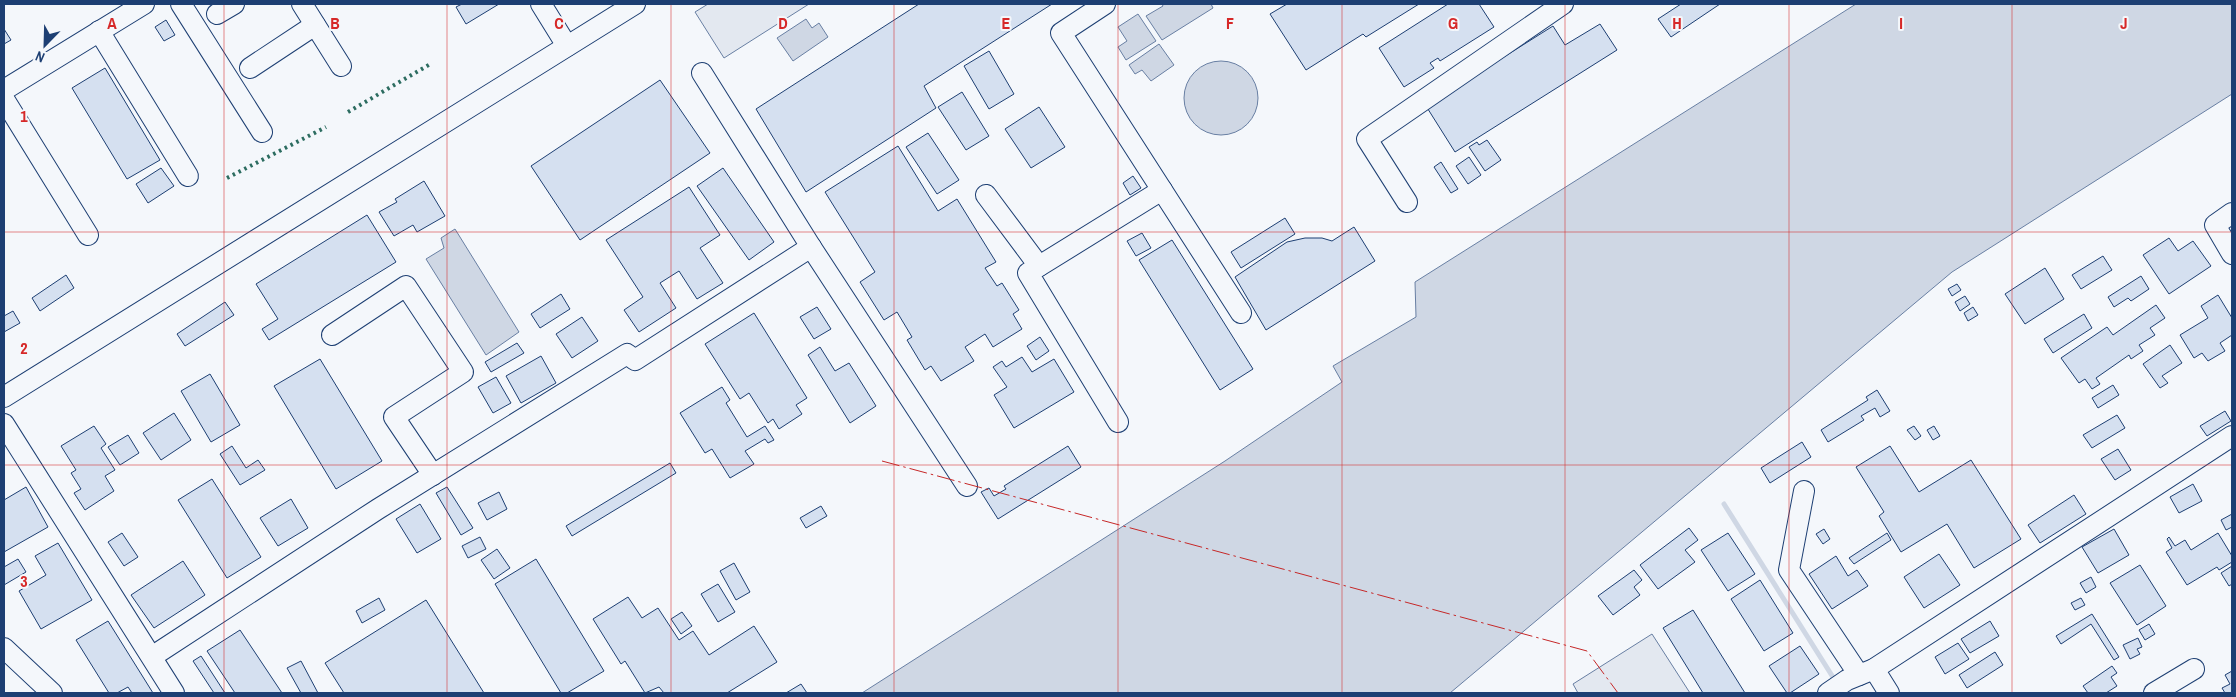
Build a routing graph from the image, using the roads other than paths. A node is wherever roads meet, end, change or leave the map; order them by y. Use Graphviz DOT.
graph roads {
  1 [pos="144,4"];
  2 [pos="181,4"];
  3 [pos="302,4"];
  4 [pos="541,4"];
  5 [pos="635,4"];
  6 [pos="1105,4"];
  7 [pos="1563,4"];
  8 [pos="315,25"];
  9 [pos="99,31"];
  10 [pos="566,46"];
  11 [pos="342,66"];
  12 [pos="250,68"];
  13 [pos="702,74"];
  14 [pos="4,90"];
  15 [pos="4,99"];
  16 [pos="262,132"];
  17 [pos="188,176"];
  18 [pos="1162,190"];
  19 [pos="986,195"];
  20 [pos="1407,202"];
  21 [pos="2232,213"];
  22 [pos="88,235"];
  23 [pos="811,247"];
  24 [pos="2232,254"];
  25 [pos="1039,266"];
  26 [pos="1241,313"];
  27 [pos="332,335"];
  28 [pos="4,397"];
  29 [pos="1118,422"];
  30 [pos="4,424"];
  31 [pos="2232,436"];
  32 [pos="433,475"];
  33 [pos="967,486"];
  34 [pos="1804,490"];
  35 [pos="4,648"];
  36 [pos="153,656"];
  37 [pos="2194,669"];
  38 [pos="1860,675"];
  39 [pos="52,693"];
  40 [pos="174,693"];
  41 [pos="1828,693"];
  42 [pos="1889,693"];
  43 [pos="2154,693"];
  1 -- 9 [label="lane"];
  2 -- 16 [label="lane"];
  3 -- 8 [label="lane"];
  4 -- 10 [label="lane"];
  5 -- 10 [label="lane"];
  6 -- 18 [label="lane"];
  7 -- 20 [label="lane"];
  8 -- 11 [label="lane"];
  8 -- 12 [label="lane"];
  9 -- 14 [label="lane"];
  9 -- 17 [label="lane"];
  10 -- 28 [label="lane"];
  13 -- 23 [label="lane"];
  15 -- 22 [label="lane"];
  18 -- 25 [label="lane"];
  18 -- 26 [label="lane"];
  19 -- 25 [label="lane"];
  21 -- 24 [label="lane"];
  23 -- 32 [label="lane"];
  23 -- 33 [label="lane"];
  25 -- 29 [label="lane"];
  27 -- 32 [label="lane"];
  30 -- 36 [label="lane"];
  31 -- 38 [label="lane"];
  32 -- 36 [label="lane"];
  34 -- 38 [label="lane"];
  35 -- 39 [label="lane"];
  36 -- 40 [label="lane"];
  37 -- 43 [label="lane"];
  38 -- 41 [label="lane"];
  38 -- 42 [label="lane"];
}
